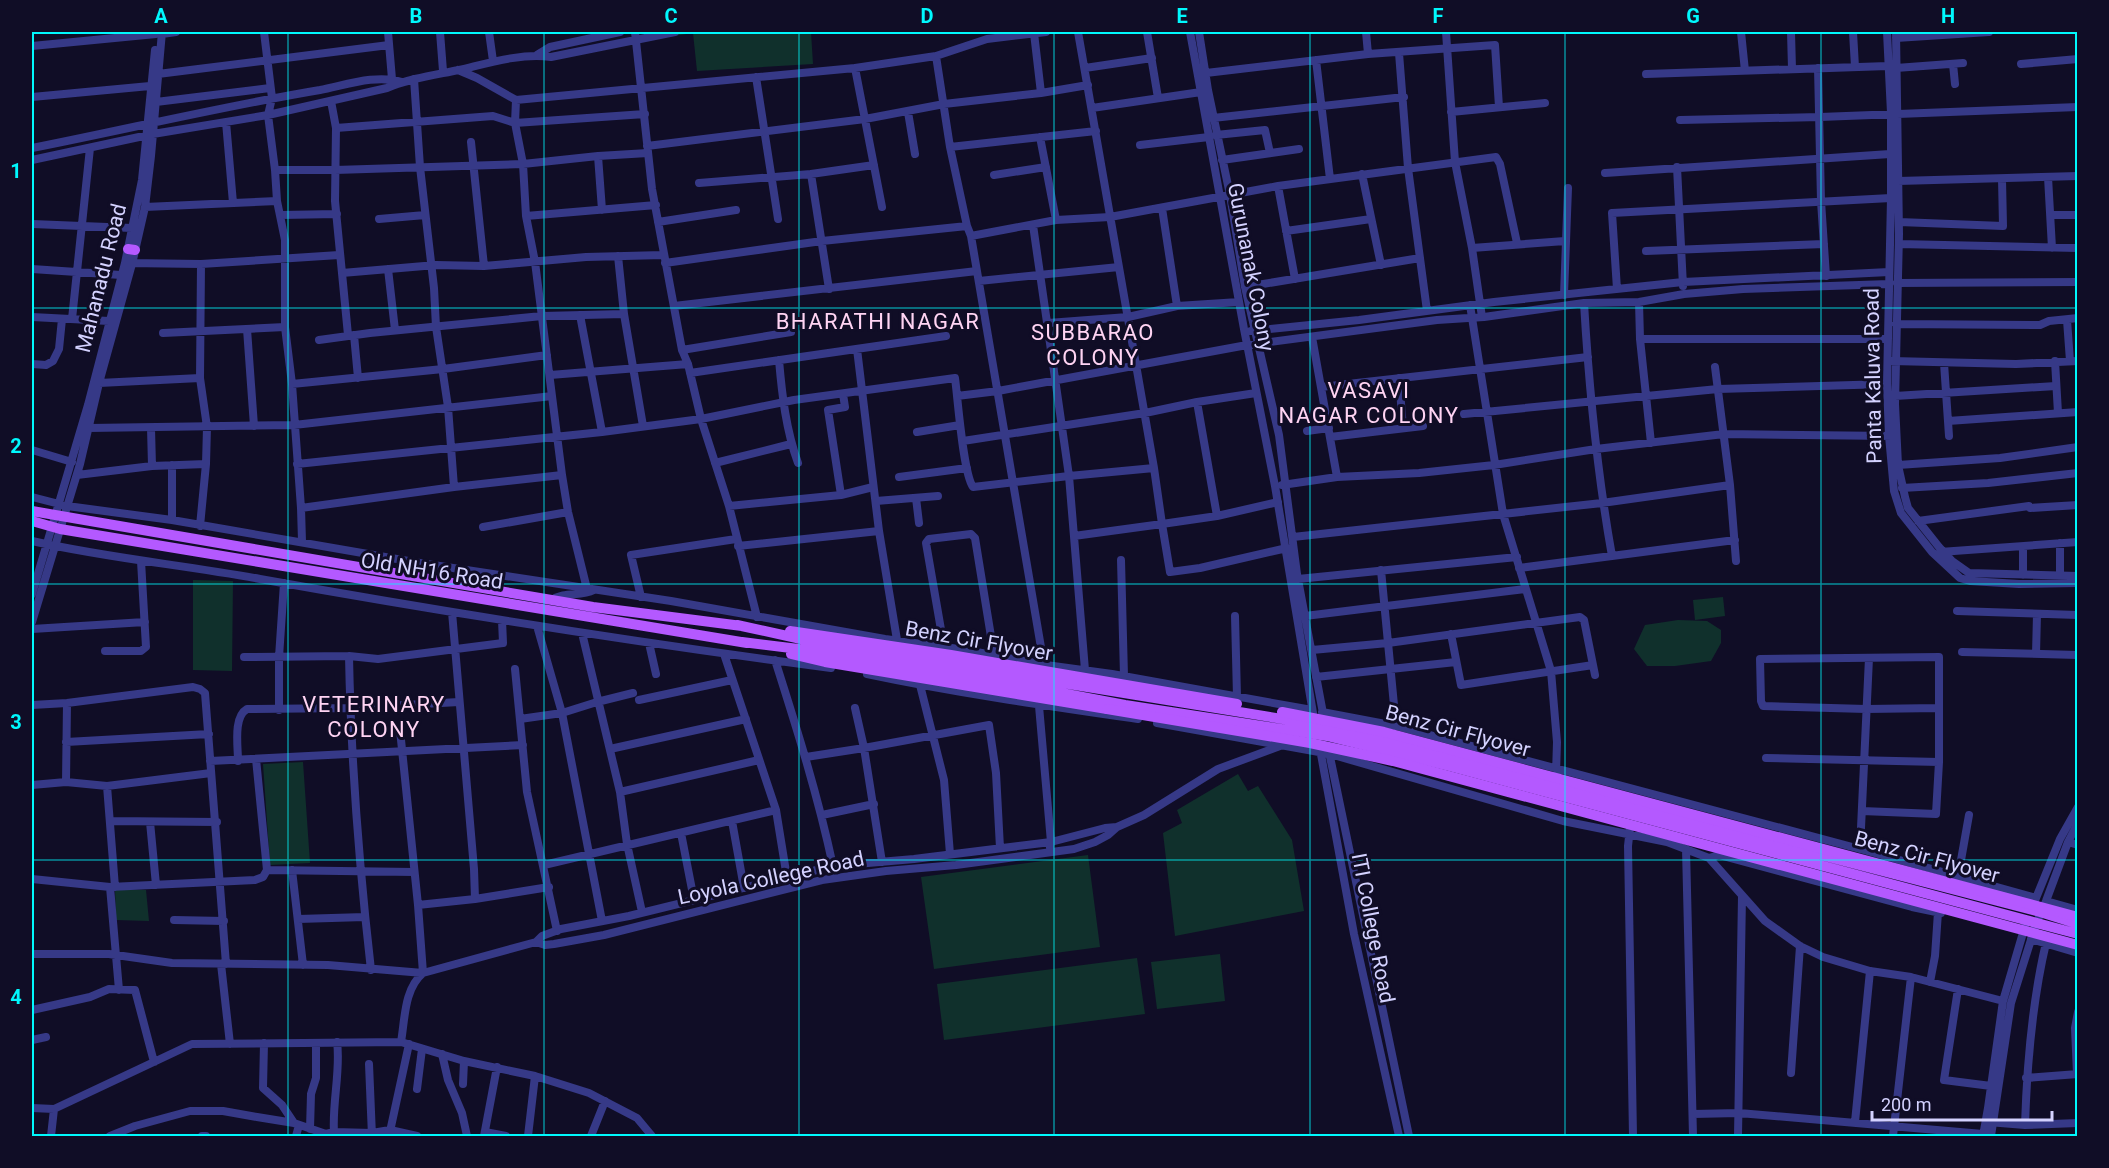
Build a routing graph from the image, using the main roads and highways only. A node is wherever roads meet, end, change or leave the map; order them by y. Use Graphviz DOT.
graph roads {
  1 [pos="32,511"];
  2 [pos="32,521"];
  3 [pos="57,522"];
  4 [pos="736,625"];
  5 [pos="817,634"];
  6 [pos="742,642"];
  7 [pos="1321,730"];
  8 [pos="2078,918"];
  9 [pos="2078,924"];
  10 [pos="2078,934"];
  11 [pos="2078,945"];
  1 -- 3 [label="main road, Old NH16 Road"];
  2 -- 3 [label="main road, Old NH16 Road"];
  3 -- 4 [label="main road, Old NH16 Road"];
  3 -- 6 [label="main road, Old NH16 Road"];
  4 -- 5 [label="main road, Old NH16 Road"];
  4 -- 7 [label="main road"];
  5 -- 8 [label="main road, Benz Cir Flyover, bridge"];
  6 -- 7 [label="main road"];
  6 -- 11 [label="main road, Old NH16 Road, bridge"];
  7 -- 9 [label="main road"];
  7 -- 10 [label="main road"];
}
